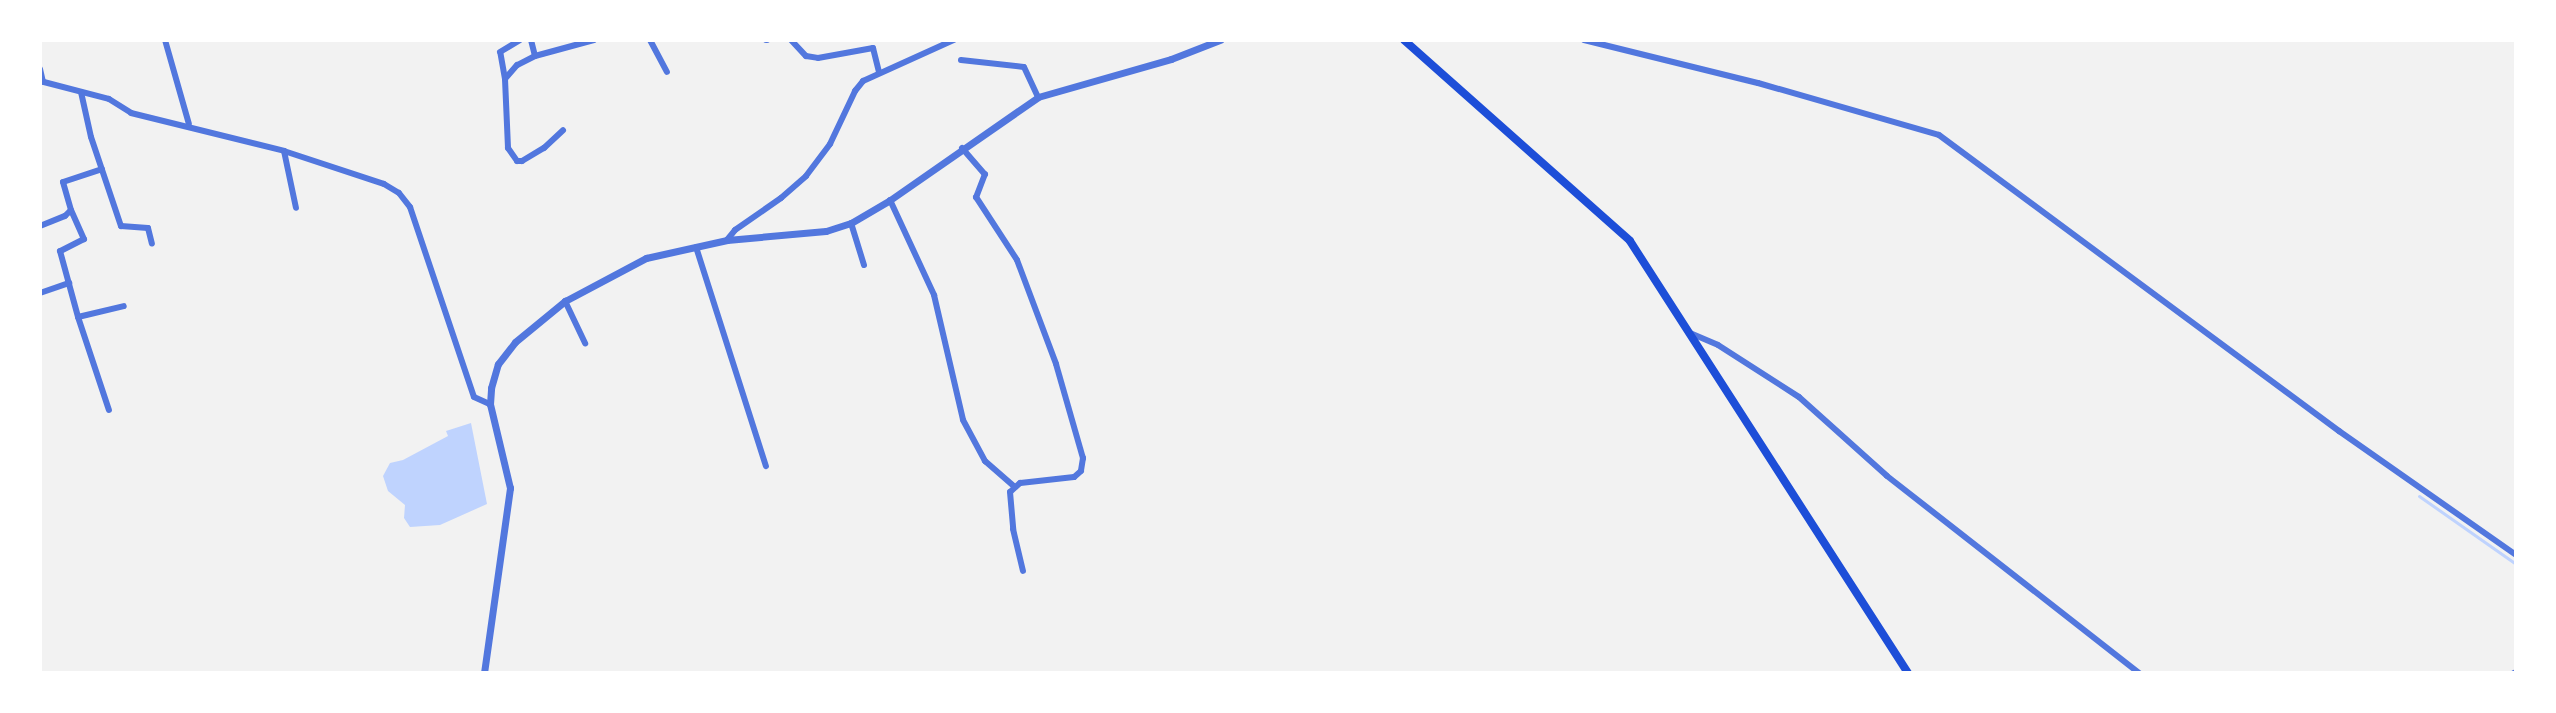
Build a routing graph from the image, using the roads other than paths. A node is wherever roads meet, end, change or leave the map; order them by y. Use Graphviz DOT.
graph roads {
  1 [pos="165,40"];
  2 [pos="520,40"];
  3 [pos="531,40"];
  4 [pos="594,40"];
  5 [pos="650,40"];
  6 [pos="791,40"];
  7 [pos="954,40"];
  8 [pos="1220,40"];
  9 [pos="1404,40"];
  10 [pos="1584,40"];
  11 [pos="535,56"];
  12 [pos="961,60"];
  13 [pos="40,69"];
  14 [pos="667,72"];
  15 [pos="879,72"];
  16 [pos="505,79"];
  17 [pos="41,81"];
  18 [pos="81,92"];
  19 [pos="1038,97"];
  20 [pos="189,124"];
  21 [pos="563,130"];
  22 [pos="962,148"];
  23 [pos="284,151"];
  24 [pos="102,169"];
  25 [pos="890,200"];
  26 [pos="296,208"];
  27 [pos="71,210"];
  28 [pos="851,223"];
  29 [pos="40,226"];
  30 [pos="727,240"];
  31 [pos="152,244"];
  32 [pos="696,247"];
  33 [pos="864,265"];
  34 [pos="69,283"];
  35 [pos="40,293"];
  36 [pos="565,301"];
  37 [pos="124,306"];
  38 [pos="78,317"];
  39 [pos="1688,332"];
  40 [pos="585,343"];
  41 [pos="490,404"];
  42 [pos="109,410"];
  43 [pos="766,466"];
  44 [pos="1014,486"];
  45 [pos="2516,555"];
  46 [pos="1023,571"];
  47 [pos="484,673"];
  48 [pos="1908,673"];
  49 [pos="2139,673"];
  1 -- 20 [label="street"];
  2 -- 16 [label="street"];
  3 -- 11 [label="street"];
  4 -- 11 [label="street"];
  5 -- 14 [label="street"];
  6 -- 15 [label="street"];
  7 -- 15 [label="street"];
  8 -- 19 [label="street"];
  9 -- 39 [label="main road"];
  10 -- 45 [label="street"];
  11 -- 16 [label="street"];
  12 -- 19 [label="street"];
  13 -- 17 [label="street"];
  15 -- 30 [label="street"];
  16 -- 21 [label="street"];
  17 -- 18 [label="street"];
  18 -- 20 [label="street"];
  18 -- 24 [label="street"];
  19 -- 22 [label="street"];
  20 -- 23 [label="street"];
  22 -- 25 [label="street"];
  22 -- 44 [label="street"];
  23 -- 26 [label="street"];
  23 -- 41 [label="street"];
  24 -- 27 [label="street"];
  24 -- 31 [label="street"];
  25 -- 28 [label="street"];
  25 -- 44 [label="street"];
  27 -- 29 [label="street"];
  27 -- 34 [label="street"];
  28 -- 30 [label="street"];
  28 -- 33 [label="street"];
  30 -- 32 [label="street"];
  32 -- 36 [label="street"];
  32 -- 43 [label="street"];
  34 -- 35 [label="street"];
  34 -- 38 [label="street"];
  36 -- 40 [label="street"];
  36 -- 41 [label="street"];
  37 -- 38 [label="street"];
  38 -- 42 [label="street"];
  39 -- 48 [label="main road"];
  39 -- 49 [label="street"];
  41 -- 47 [label="street"];
  44 -- 46 [label="street"];
}
